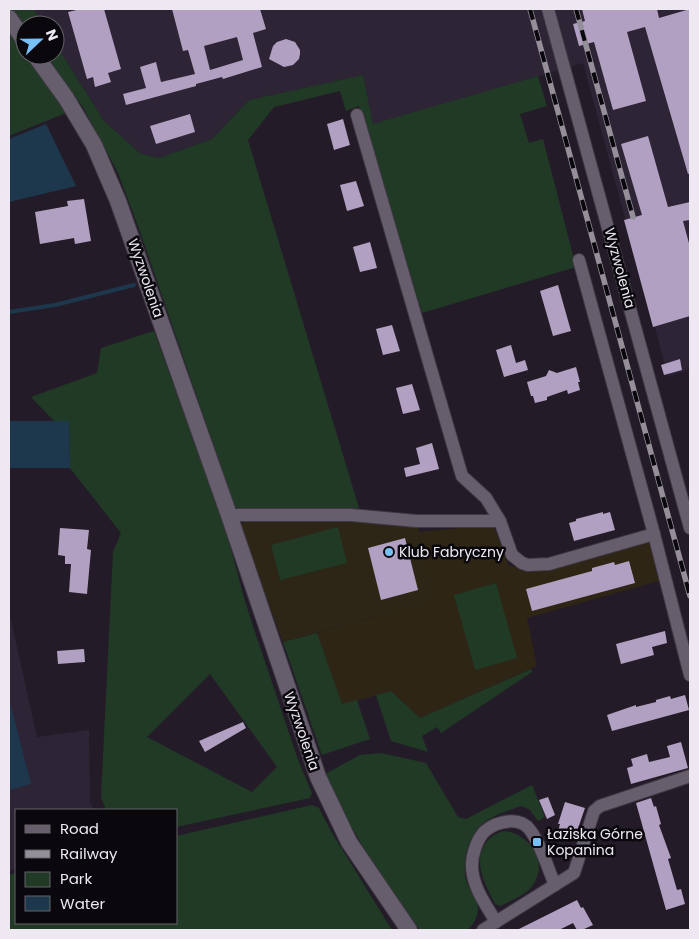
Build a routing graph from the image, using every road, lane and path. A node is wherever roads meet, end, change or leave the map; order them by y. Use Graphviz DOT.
graph roads {
  1 [pos="548,9"];
  2 [pos="42,65"];
  3 [pos="357,115"];
  4 [pos="578,260"];
  5 [pos="229,515"];
  6 [pos="500,521"];
  7 [pos="690,528"];
  8 [pos="654,534"];
  9 [pos="690,675"];
  10 [pos="690,776"];
  11 [pos="555,886"];
  12 [pos="496,922"];
  13 [pos="409,930"];
  14 [pos="483,930"];
  1 -- 7 [label="street, Wyzwolenia"];
  2 -- 5 [label="street, Wyzwolenia"];
  3 -- 6 [label="street"];
  4 -- 8 [label="street"];
  5 -- 6 [label="street"];
  5 -- 13 [label="street, Wyzwolenia"];
  6 -- 8 [label="street"];
  8 -- 9 [label="street"];
  10 -- 11 [label="street"];
  11 -- 12 [label="street"];
  11 -- 12 [label="street"];
  12 -- 14 [label="street"];
}
